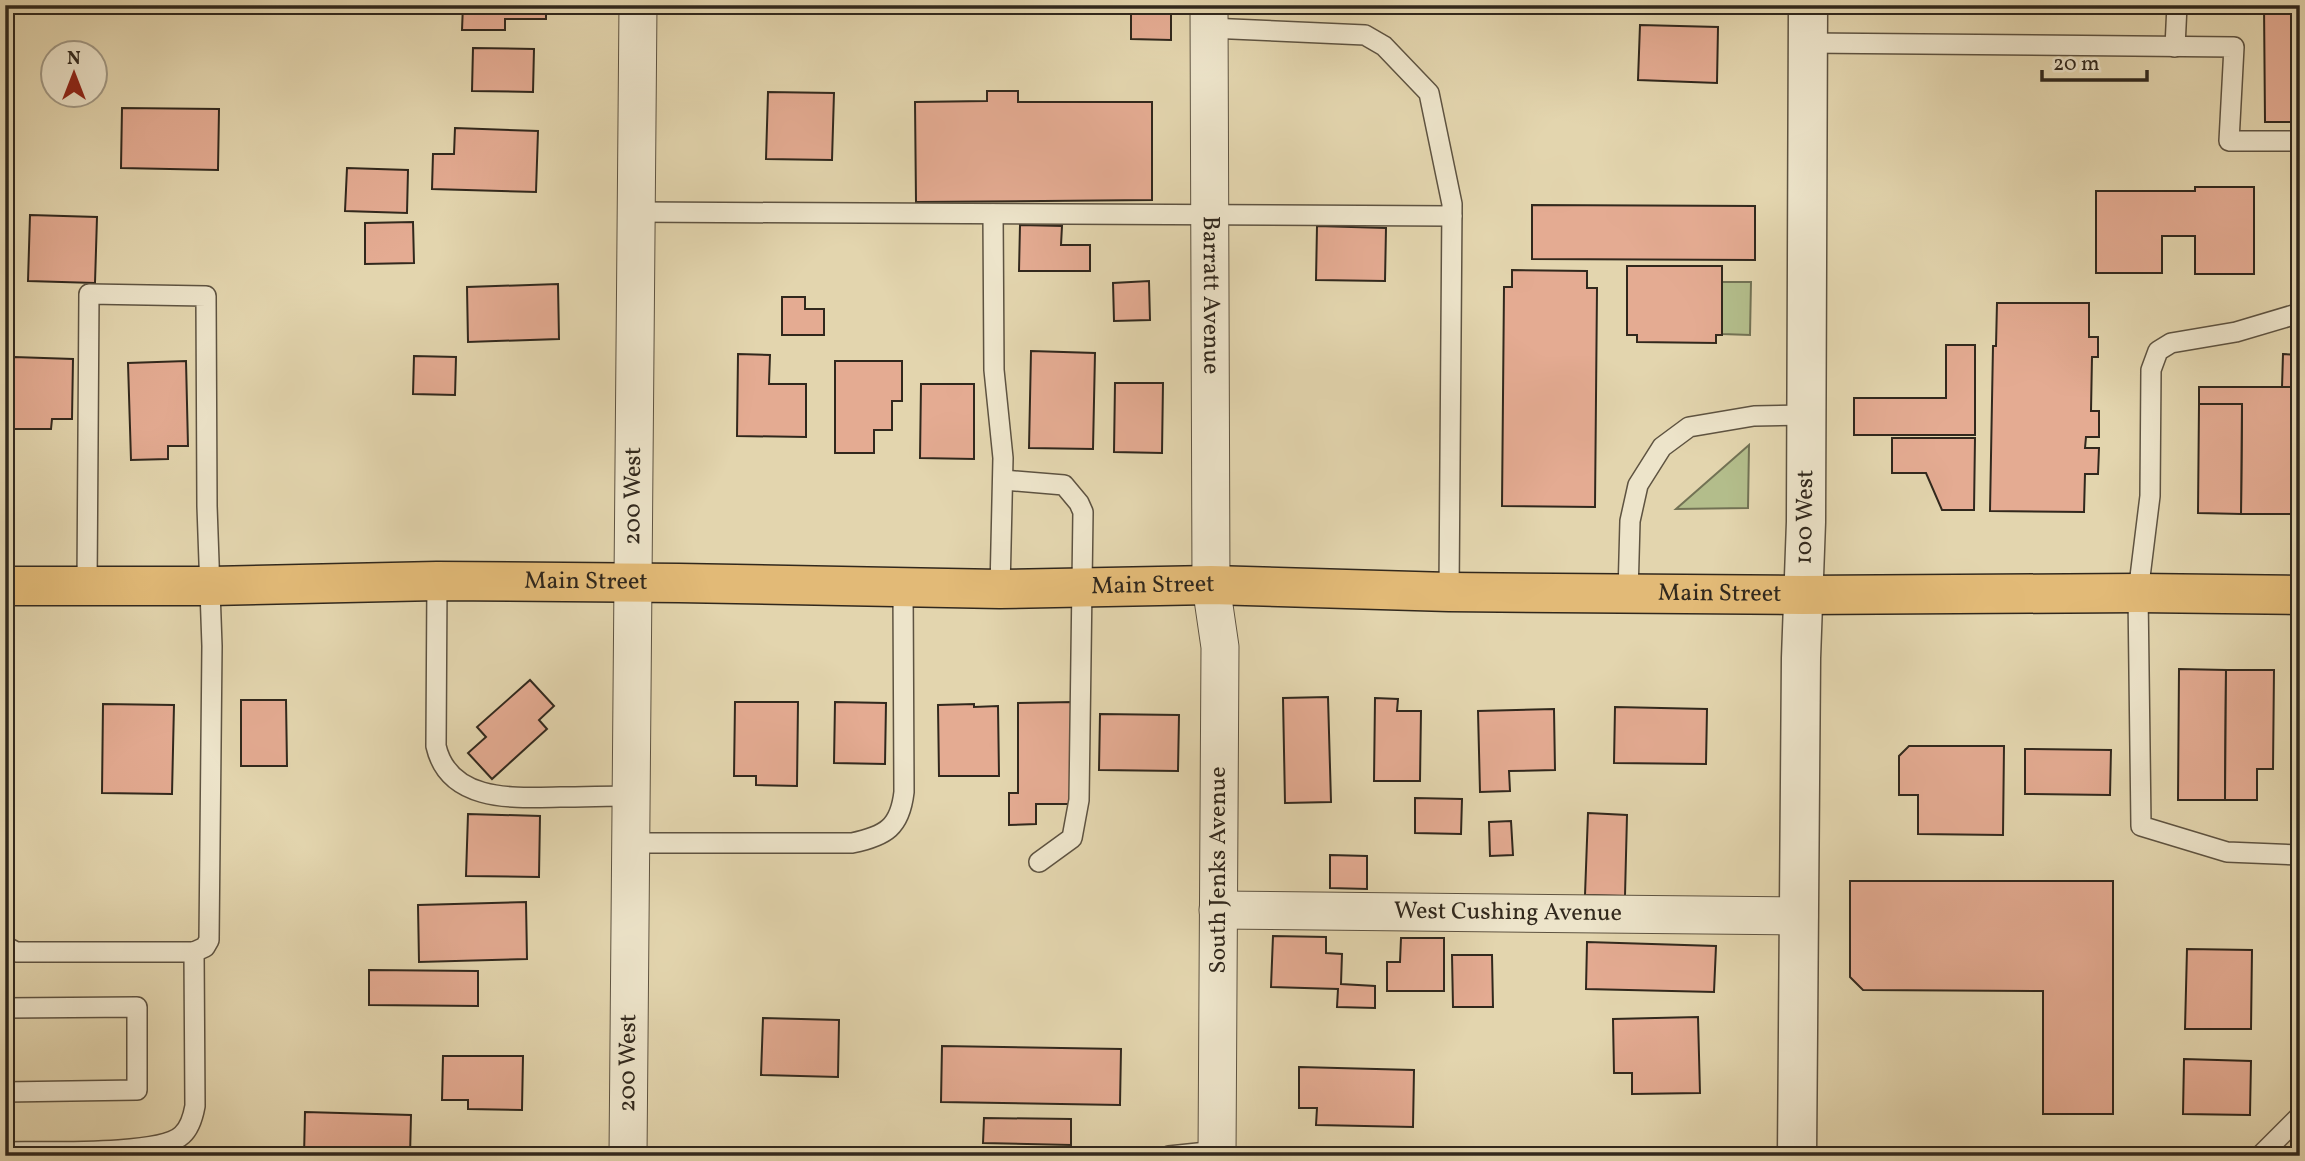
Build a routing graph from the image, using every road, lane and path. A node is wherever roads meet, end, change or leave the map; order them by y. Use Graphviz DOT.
graph roads {
  1 [pos="638,5"];
  2 [pos="1808,5"];
  3 [pos="2177,5"];
  4 [pos="1209,17"];
  5 [pos="1808,43"];
  6 [pos="2175,47"];
  7 [pos="2300,141"];
  8 [pos="636,212"];
  9 [pos="993,214"];
  10 [pos="1209,215"];
  11 [pos="1452,216"];
  12 [pos="2300,313"];
  13 [pos="1807,415"];
  14 [pos="1003,480"];
  15 [pos="436,581"];
  16 [pos="633,583"];
  17 [pos="1211,585"];
  18 [pos="5,586"];
  19 [pos="87,586"];
  20 [pos="211,586"];
  21 [pos="903,588"];
  22 [pos="1000,589"];
  23 [pos="1083,589"];
  24 [pos="1449,592"];
  25 [pos="2138,593"];
  26 [pos="1628,594"];
  27 [pos="1802,595"];
  28 [pos="2300,595"];
  29 [pos="631,796"];
  30 [pos="631,843"];
  31 [pos="2300,855"];
  32 [pos="1040,862"];
  33 [pos="1218,910"];
  34 [pos="1799,916"];
  35 [pos="5,946"];
  36 [pos="194,952"];
  37 [pos="5,1008"];
  38 [pos="5,1092"];
  39 [pos="2300,1116"];
  40 [pos="5,1152"];
  41 [pos="1217,1153"];
  42 [pos="628,1156"];
  43 [pos="1168,1156"];
  44 [pos="1797,1156"];
  45 [pos="2260,1156"];
  1 -- 8 [label="street, 200 West"];
  2 -- 5 [label="street, 100 West"];
  3 -- 6 [label="lane"];
  4 -- 10 [label="street, Barratt Avenue"];
  4 -- 11 [label="lane"];
  5 -- 6 [label="lane"];
  5 -- 13 [label="street, 100 West"];
  6 -- 7 [label="lane"];
  8 -- 9 [label="lane"];
  8 -- 16 [label="street, 200 West"];
  9 -- 10 [label="lane"];
  9 -- 14 [label="lane"];
  10 -- 11 [label="lane"];
  10 -- 17 [label="street, Barratt Avenue"];
  11 -- 24 [label="lane"];
  12 -- 25 [label="lane"];
  13 -- 26 [label="lane"];
  13 -- 27 [label="street, 100 West"];
  14 -- 22 [label="lane"];
  14 -- 23 [label="lane"];
  15 -- 16 [label="main road, Main Street"];
  15 -- 20 [label="main road, Main Street"];
  15 -- 29 [label="lane"];
  16 -- 21 [label="main road, Main Street"];
  16 -- 29 [label="street, 200 West"];
  17 -- 23 [label="main road, Main Street"];
  17 -- 24 [label="main road, Main Street"];
  17 -- 33 [label="street, South Jenks Avenue"];
  18 -- 19 [label="main road, Main Street"];
  19 -- 20 [label="main road, Main Street"];
  19 -- 20 [label="lane"];
  20 -- 36 [label="lane"];
  21 -- 22 [label="main road, Main Street"];
  21 -- 30 [label="lane"];
  22 -- 23 [label="main road, Main Street"];
  23 -- 32 [label="lane"];
  24 -- 26 [label="main road, Main Street"];
  25 -- 27 [label="main road, Main Street"];
  25 -- 28 [label="main road, Main Street"];
  25 -- 31 [label="lane"];
  26 -- 27 [label="main road, Main Street"];
  27 -- 34 [label="street, 100 West"];
  29 -- 30 [label="street, 200 West"];
  30 -- 42 [label="street, 200 West"];
  33 -- 34 [label="street, West Cushing Avenue"];
  33 -- 41 [label="street, South Jenks Avenue"];
  34 -- 44 [label="street, 100 West"];
  35 -- 36 [label="lane"];
  36 -- 40 [label="lane"];
  37 -- 38 [label="lane"];
  39 -- 45 [label="lane"];
  41 -- 43 [label="lane"];
}
